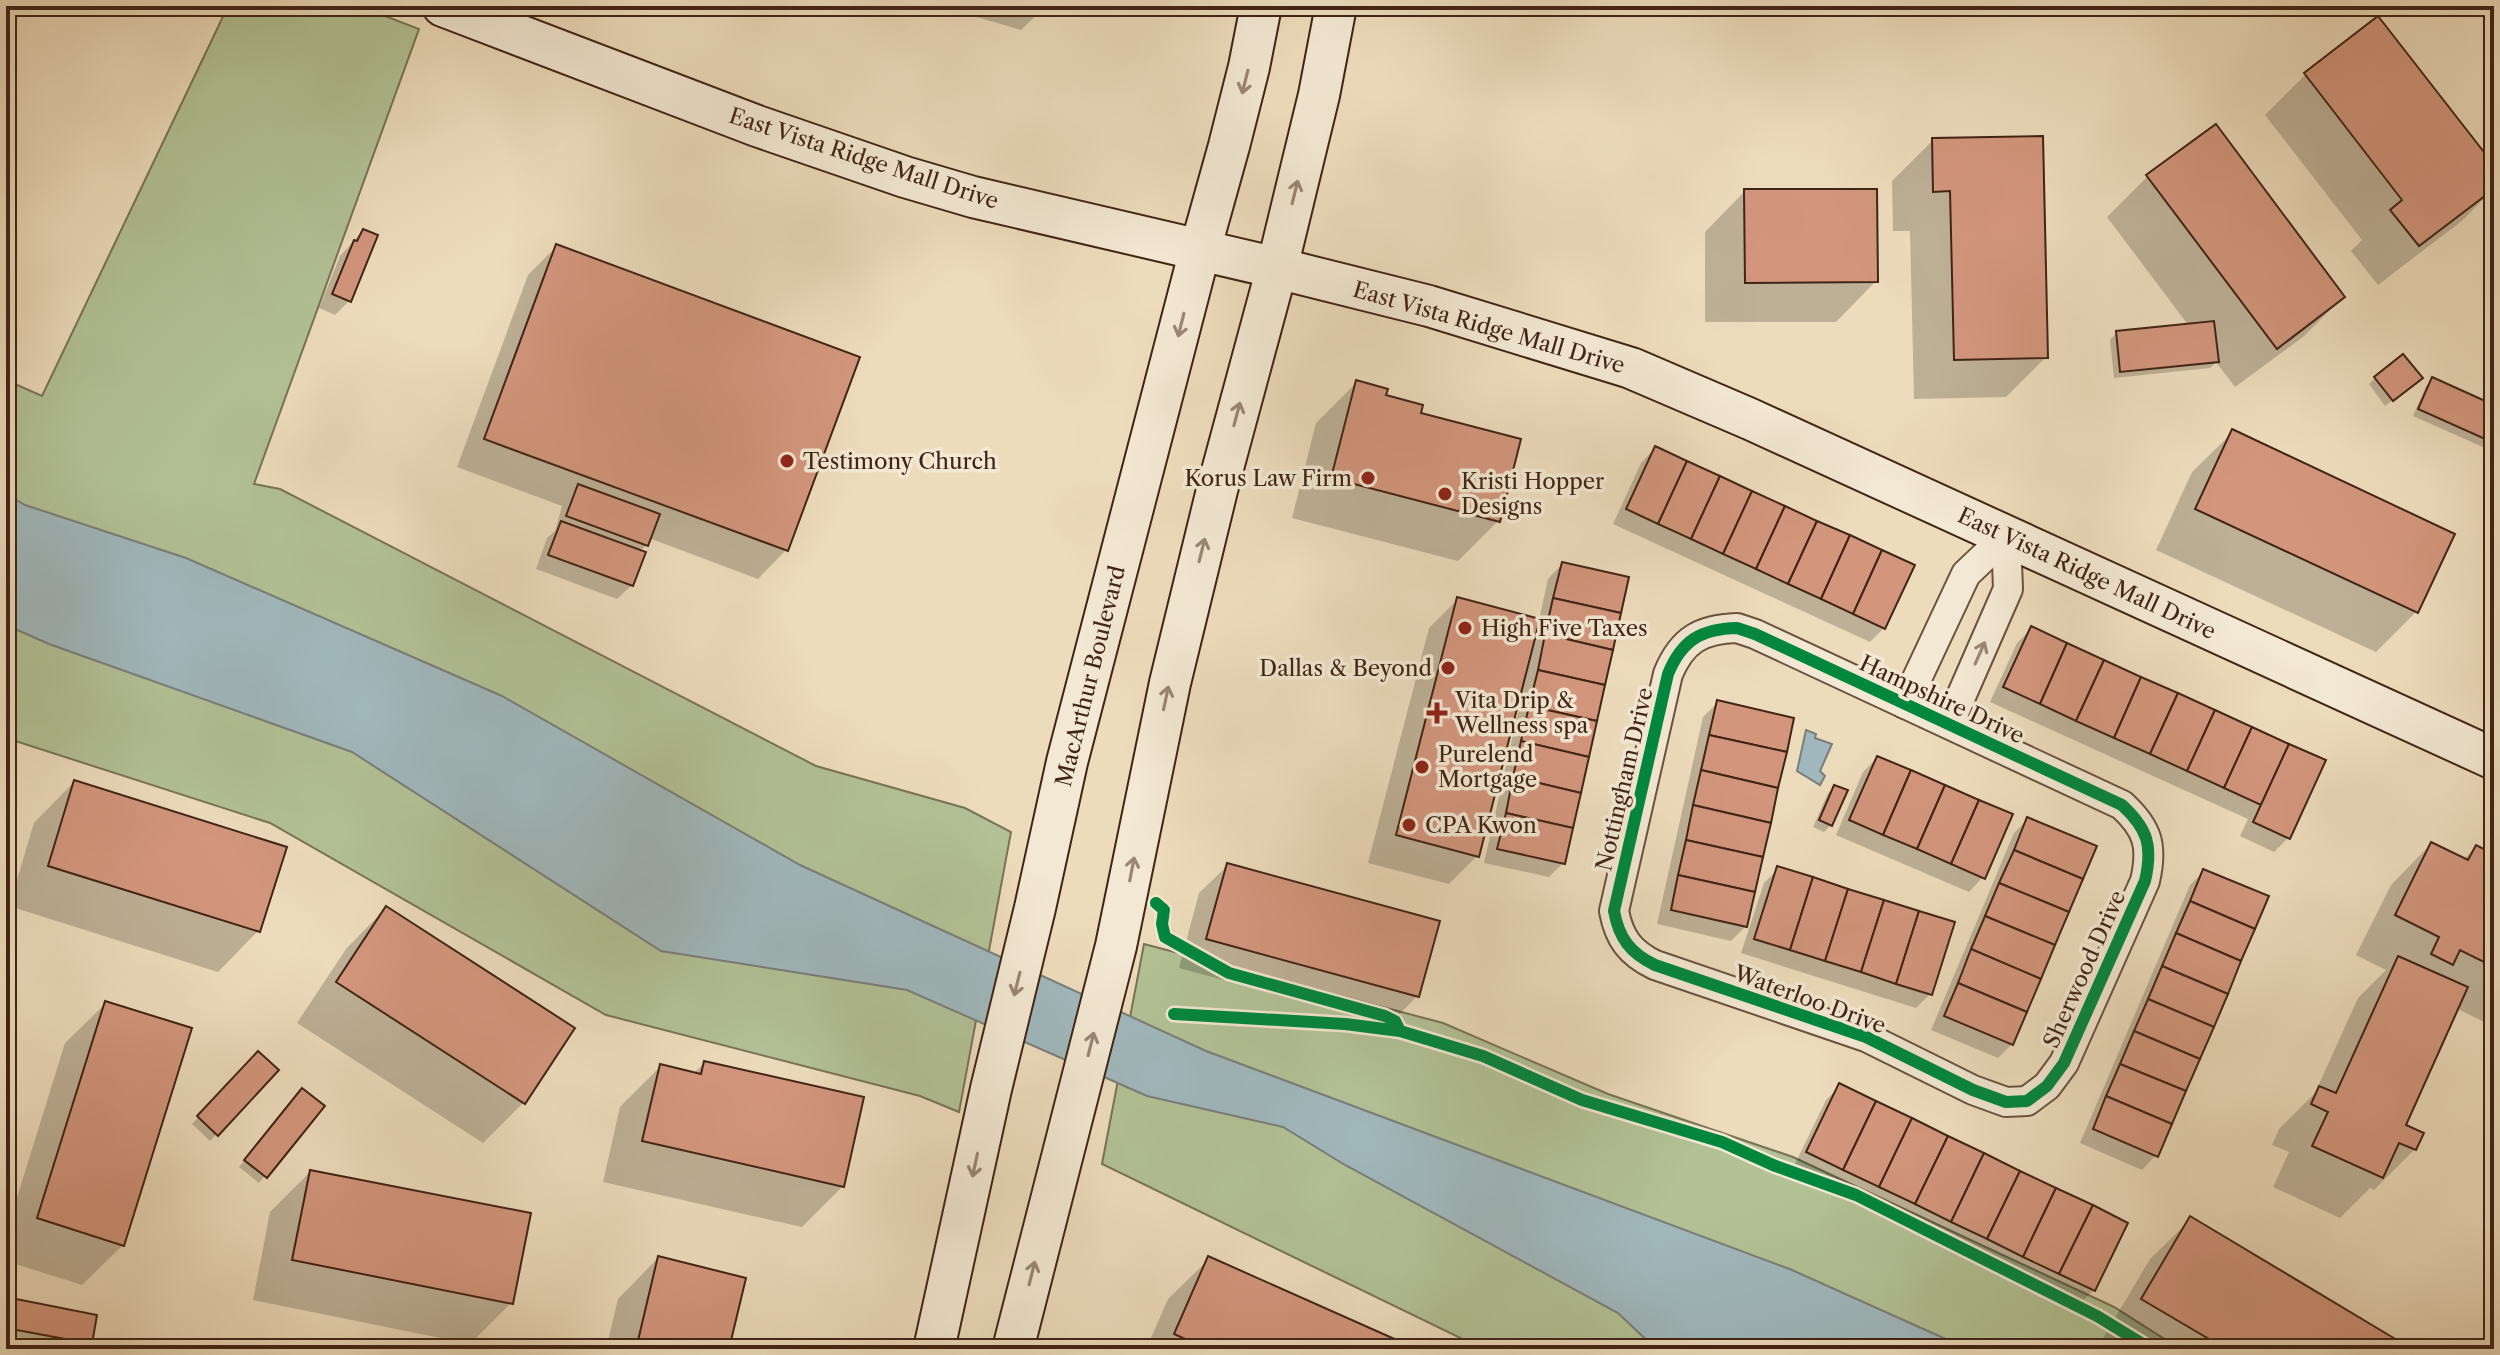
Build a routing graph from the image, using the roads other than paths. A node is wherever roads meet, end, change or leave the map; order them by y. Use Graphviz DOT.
graph roads {
  1 [pos="443,6"];
  2 [pos="1261,6"];
  3 [pos="1336,6"];
  4 [pos="1200,250"];
  5 [pos="1277,268"];
  6 [pos="2006,536"];
  7 [pos="1702,633"];
  8 [pos="1905,704"];
  9 [pos="1949,724"];
  10 [pos="2494,759"];
  11 [pos="2148,839"];
  12 [pos="1626,945"];
  13 [pos="2027,1101"];
  14 [pos="934,1349"];
  15 [pos="1013,1349"];
  1 -- 4 [label="main road, East Vista Ridge Mall Drive"];
  2 -- 4 [label="main road, MacArthur Boulevard, one-way"];
  5 -- 3 [label="main road, one-way"];
  4 -- 5 [label="main road, East Vista Ridge Mall Drive"];
  4 -- 14 [label="main road, MacArthur Boulevard, one-way"];
  5 -- 6 [label="main road, East Vista Ridge Mall Drive"];
  15 -- 5 [label="main road, one-way"];
  6 -- 8 [label="street"];
  9 -- 6 [label="street, one-way"];
  6 -- 10 [label="main road, East Vista Ridge Mall Drive"];
  7 -- 8 [label="street, Hampshire Drive"];
  7 -- 12 [label="street, Nottingham Drive"];
  8 -- 9 [label="street, Hampshire Drive"];
  9 -- 11 [label="street, Hampshire Drive"];
  11 -- 13 [label="street, Sherwood Drive"];
  12 -- 13 [label="street, Waterloo Drive"];
}
